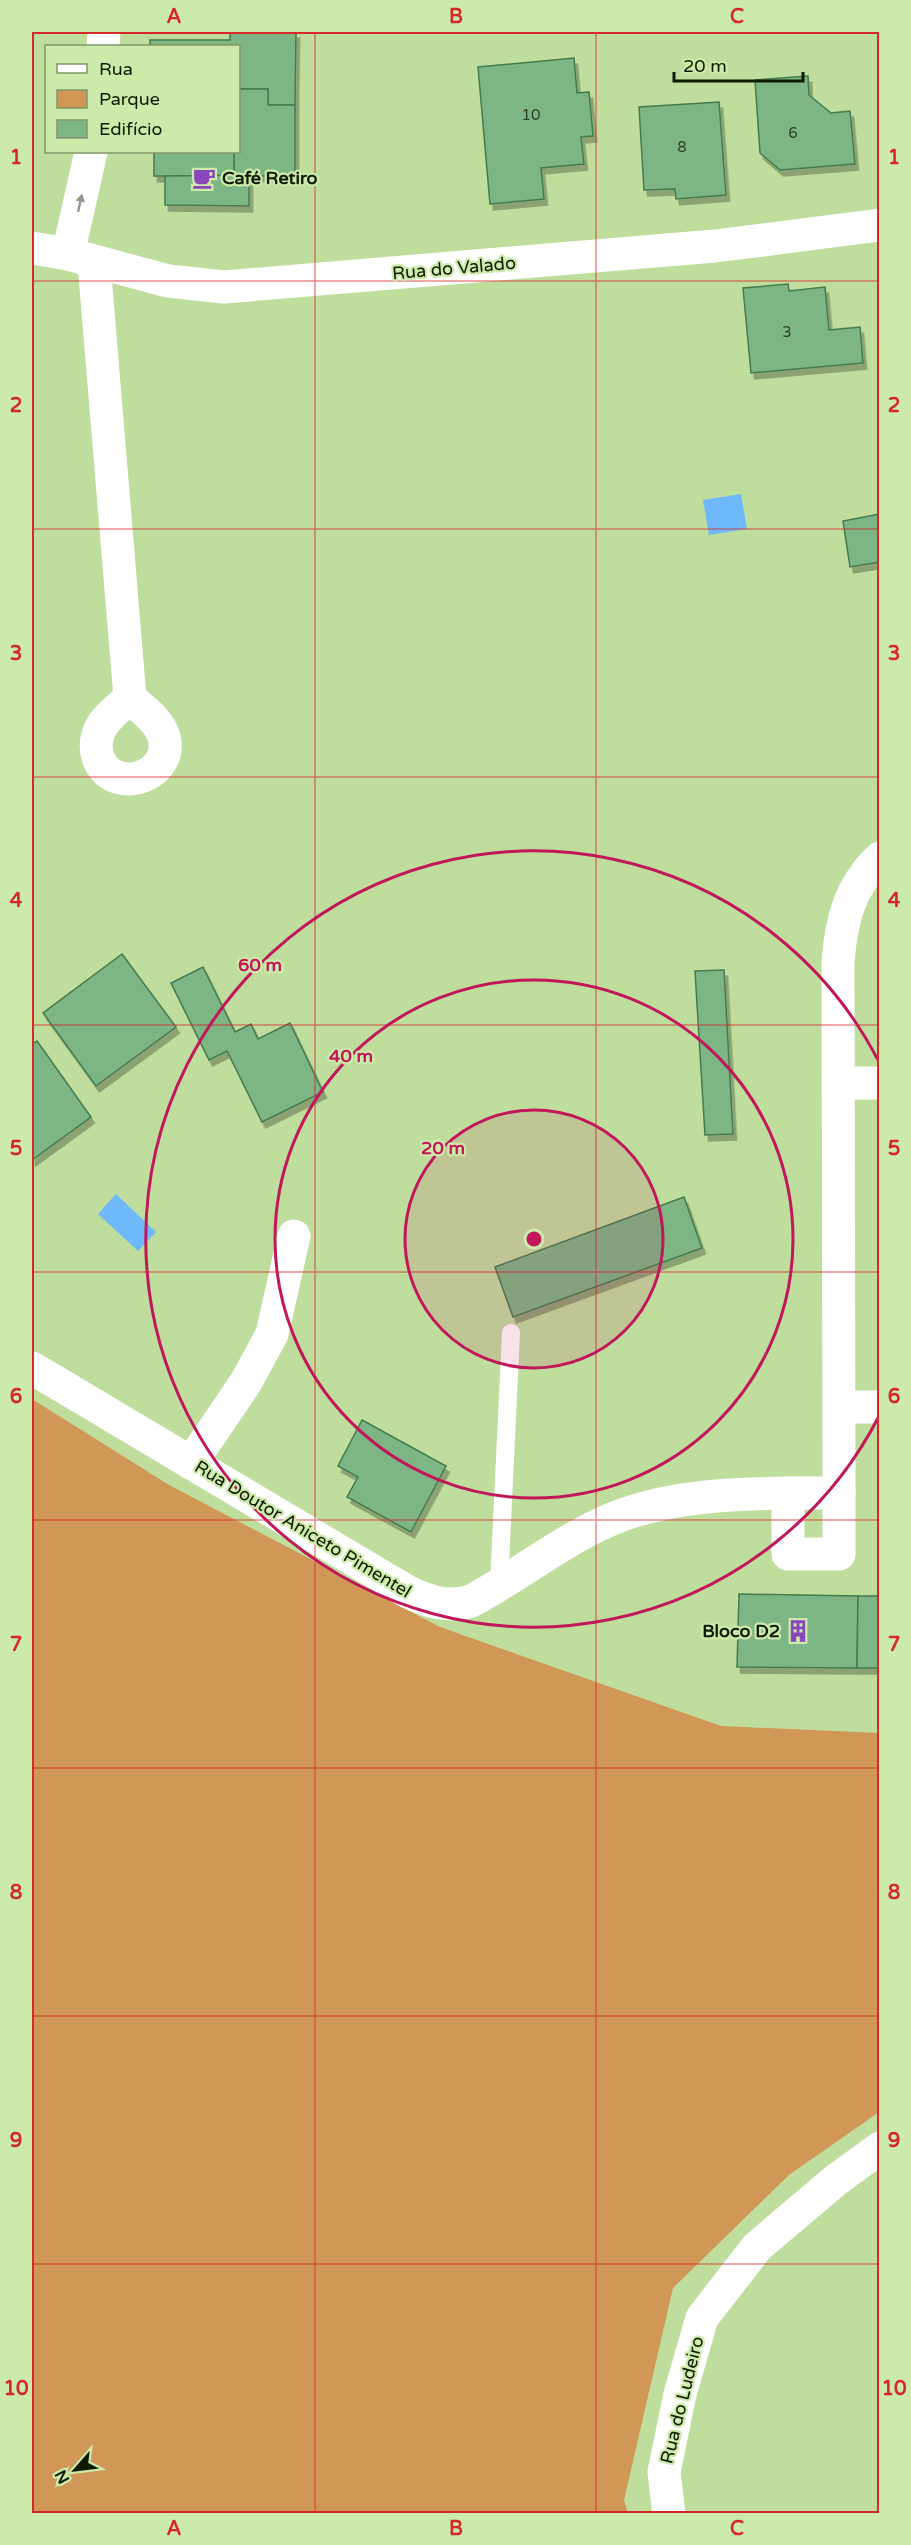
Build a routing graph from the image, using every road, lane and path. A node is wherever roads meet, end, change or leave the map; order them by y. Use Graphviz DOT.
graph roads {
  1 [pos="91,153"];
  2 [pos="879,225"];
  3 [pos="32,248"];
  4 [pos="81,259"];
  5 [pos="130,698"];
  6 [pos="879,858"];
  7 [pos="839,1083"];
  8 [pos="879,1083"];
  9 [pos="294,1236"];
  10 [pos="511,1333"];
  11 [pos="32,1368"];
  12 [pos="840,1407"];
  13 [pos="879,1407"];
  14 [pos="191,1462"];
  15 [pos="788,1493"];
  16 [pos="839,1493"];
  17 [pos="499,1585"];
  18 [pos="879,2148"];
  19 [pos="669,2514"];
  4 -- 1 [label="street, one-way"];
  2 -- 4 [label="street, Rua do Valado"];
  3 -- 4 [label="street, Rua do Valado"];
  4 -- 5 [label="street"];
  6 -- 7 [label="street"];
  7 -- 8 [label="street"];
  7 -- 12 [label="street"];
  9 -- 14 [label="street"];
  10 -- 17 [label="lane"];
  11 -- 14 [label="street, Rua Doutor Aniceto Pimentel"];
  12 -- 13 [label="street"];
  12 -- 16 [label="street"];
  14 -- 17 [label="street, Rua Doutor Aniceto Pimentel"];
  15 -- 16 [label="street, Rua Doutor Aniceto Pimentel"];
  15 -- 16 [label="street"];
  15 -- 17 [label="street, Rua Doutor Aniceto Pimentel"];
  18 -- 19 [label="street, Rua do Ludeiro"];
}
